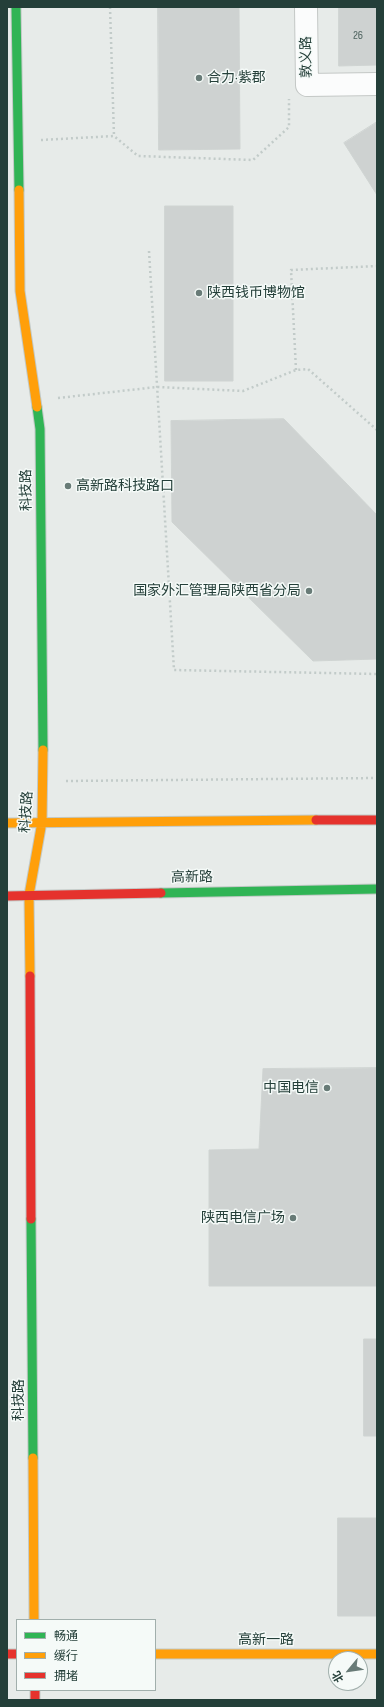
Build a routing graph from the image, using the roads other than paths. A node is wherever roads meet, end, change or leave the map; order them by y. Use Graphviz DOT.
graph roads {
  1 [pos="16,7"];
  2 [pos="306,7"];
  3 [pos="377,84"];
  4 [pos="377,820"];
  5 [pos="42,822"];
  6 [pos="7,823"];
  7 [pos="377,889"];
  8 [pos="29,895"];
  9 [pos="7,896"];
  10 [pos="34,1619"];
  11 [pos="156,1654"];
  12 [pos="377,1654"];
  1 -- 5 [label="main road, 科技路"];
  2 -- 3 [label="street, 敦义路"];
  4 -- 5 [label="main road"];
  5 -- 6 [label="main road"];
  5 -- 8 [label="main road, 科技路"];
  7 -- 8 [label="main road, 高新路"];
  8 -- 9 [label="main road, 高新路"];
  8 -- 10 [label="main road, 科技路"];
  11 -- 12 [label="main road, 高新一路"];
}
